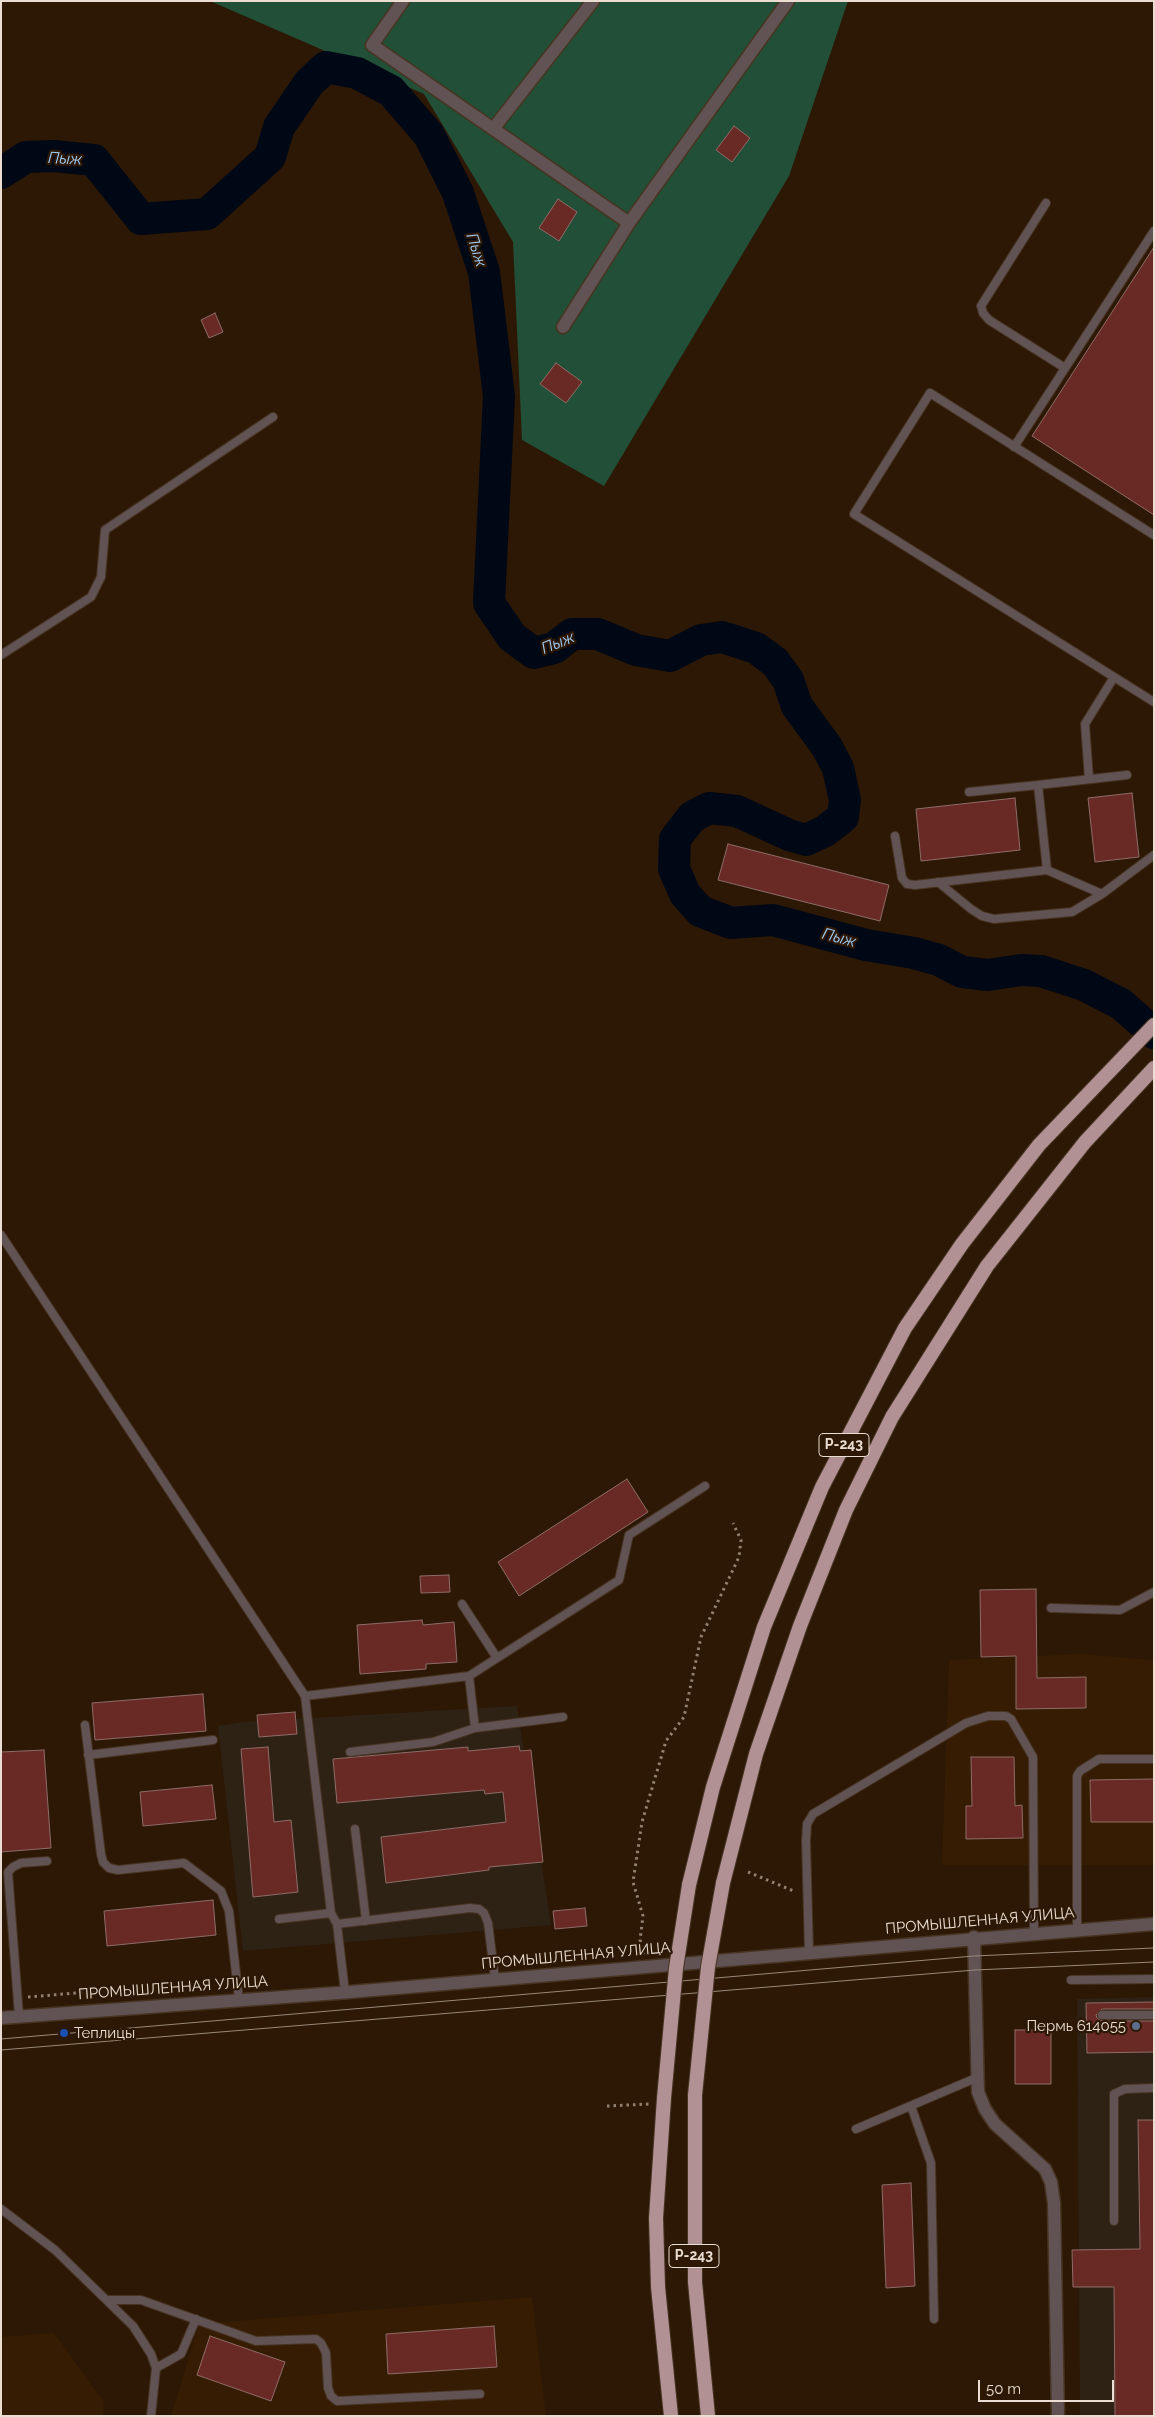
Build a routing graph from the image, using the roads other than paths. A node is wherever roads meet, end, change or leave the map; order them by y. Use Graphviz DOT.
graph roads {
  1 [pos="403,1"];
  2 [pos="593,1"];
  3 [pos="788,1"];
  4 [pos="493,129"];
  5 [pos="1046,203"];
  6 [pos="629,223"];
  7 [pos="1154,231"];
  8 [pos="563,327"];
  9 [pos="1064,368"];
  10 [pos="273,417"];
  11 [pos="1014,447"];
  12 [pos="1154,535"];
  13 [pos="1,655"];
  14 [pos="1114,677"];
  15 [pos="1154,702"];
  16 [pos="1127,775"];
  17 [pos="1089,779"];
  18 [pos="1038,785"];
  19 [pos="969,792"];
  20 [pos="895,836"];
  21 [pos="1154,854"];
  22 [pos="1047,870"];
  23 [pos="938,882"];
  24 [pos="1102,894"];
  25 [pos="1154,1025"];
  26 [pos="1154,1068"];
  27 [pos="1,1235"];
  28 [pos="705,1486"];
  29 [pos="1154,1592"];
  30 [pos="462,1604"];
  31 [pos="1050,1608"];
  32 [pos="497,1658"];
  33 [pos="469,1676"];
  34 [pos="305,1696"];
  35 [pos="563,1718"];
  36 [pos="85,1725"];
  37 [pos="475,1728"];
  38 [pos="213,1740"];
  39 [pos="350,1752"];
  40 [pos="88,1756"];
  41 [pos="1154,1759"];
  42 [pos="355,1829"];
  43 [pos="47,1861"];
  44 [pos="331,1913"];
  45 [pos="278,1919"];
  46 [pos="366,1921"];
  47 [pos="337,1924"];
  48 [pos="1154,1924"];
  49 [pos="1077,1929"];
  50 [pos="1034,1933"];
  51 [pos="974,1938"];
  52 [pos="809,1952"];
  53 [pos="495,1979"];
  54 [pos="1154,1979"];
  55 [pos="1071,1980"];
  56 [pos="345,1992"];
  57 [pos="240,2000"];
  58 [pos="1154,2015"];
  59 [pos="19,2016"];
  60 [pos="1102,2016"];
  61 [pos="1,2018"];
  62 [pos="976,2078"];
  63 [pos="1154,2088"];
  64 [pos="911,2106"];
  65 [pos="856,2130"];
  66 [pos="1,2209"];
  67 [pos="1114,2221"];
  68 [pos="107,2300"];
  69 [pos="934,2319"];
  70 [pos="196,2320"];
  71 [pos="156,2368"];
  72 [pos="480,2394"];
  73 [pos="151,2416"];
  74 [pos="671,2416"];
  75 [pos="708,2416"];
  76 [pos="1058,2416"];
  1 -- 4 [label="street"];
  2 -- 4 [label="street"];
  3 -- 6 [label="street"];
  4 -- 6 [label="street"];
  5 -- 9 [label="lane"];
  6 -- 8 [label="street"];
  7 -- 9 [label="lane"];
  9 -- 11 [label="lane"];
  10 -- 13 [label="lane"];
  11 -- 12 [label="lane"];
  11 -- 14 [label="lane"];
  14 -- 15 [label="lane"];
  14 -- 17 [label="lane"];
  16 -- 17 [label="lane"];
  17 -- 18 [label="lane"];
  18 -- 19 [label="lane"];
  18 -- 22 [label="lane"];
  20 -- 23 [label="lane"];
  21 -- 24 [label="lane"];
  22 -- 23 [label="lane"];
  22 -- 24 [label="lane"];
  23 -- 24 [label="lane"];
  25 -- 74 [label="highway, Р-243, bridge"];
  26 -- 75 [label="highway, Р-243, bridge"];
  27 -- 34 [label="lane"];
  28 -- 32 [label="lane"];
  29 -- 31 [label="lane"];
  30 -- 32 [label="lane"];
  32 -- 33 [label="lane"];
  33 -- 34 [label="lane"];
  33 -- 37 [label="lane"];
  34 -- 44 [label="lane"];
  35 -- 37 [label="lane"];
  36 -- 40 [label="lane"];
  37 -- 39 [label="lane"];
  38 -- 40 [label="lane"];
  40 -- 57 [label="lane"];
  41 -- 49 [label="lane"];
  42 -- 46 [label="lane"];
  43 -- 59 [label="lane"];
  44 -- 45 [label="lane"];
  44 -- 47 [label="lane"];
  46 -- 47 [label="lane"];
  46 -- 53 [label="lane"];
  47 -- 56 [label="lane"];
  48 -- 49 [label="street, ПРОМЫШЛЕННАЯ УЛИЦА"];
  49 -- 50 [label="street, ПРОМЫШЛЕННАЯ УЛИЦА"];
  50 -- 51 [label="street, ПРОМЫШЛЕННАЯ УЛИЦА"];
  50 -- 52 [label="lane"];
  51 -- 52 [label="street, ПРОМЫШЛЕННАЯ УЛИЦА"];
  51 -- 62 [label="street"];
  52 -- 53 [label="street, ПРОМЫШЛЕННАЯ УЛИЦА"];
  53 -- 56 [label="street, ПРОМЫШЛЕННАЯ УЛИЦА"];
  54 -- 55 [label="lane"];
  56 -- 57 [label="street, ПРОМЫШЛЕННАЯ УЛИЦА"];
  57 -- 59 [label="street, ПРОМЫШЛЕННАЯ УЛИЦА"];
  58 -- 60 [label="lane"];
  59 -- 61 [label="street, ПРОМЫШЛЕННАЯ УЛИЦА"];
  62 -- 64 [label="lane"];
  62 -- 76 [label="street"];
  63 -- 67 [label="lane"];
  64 -- 65 [label="lane"];
  64 -- 69 [label="lane"];
  66 -- 68 [label="lane"];
  68 -- 70 [label="lane"];
  68 -- 71 [label="lane"];
  70 -- 71 [label="lane"];
  70 -- 72 [label="lane"];
  71 -- 73 [label="lane"];
}
